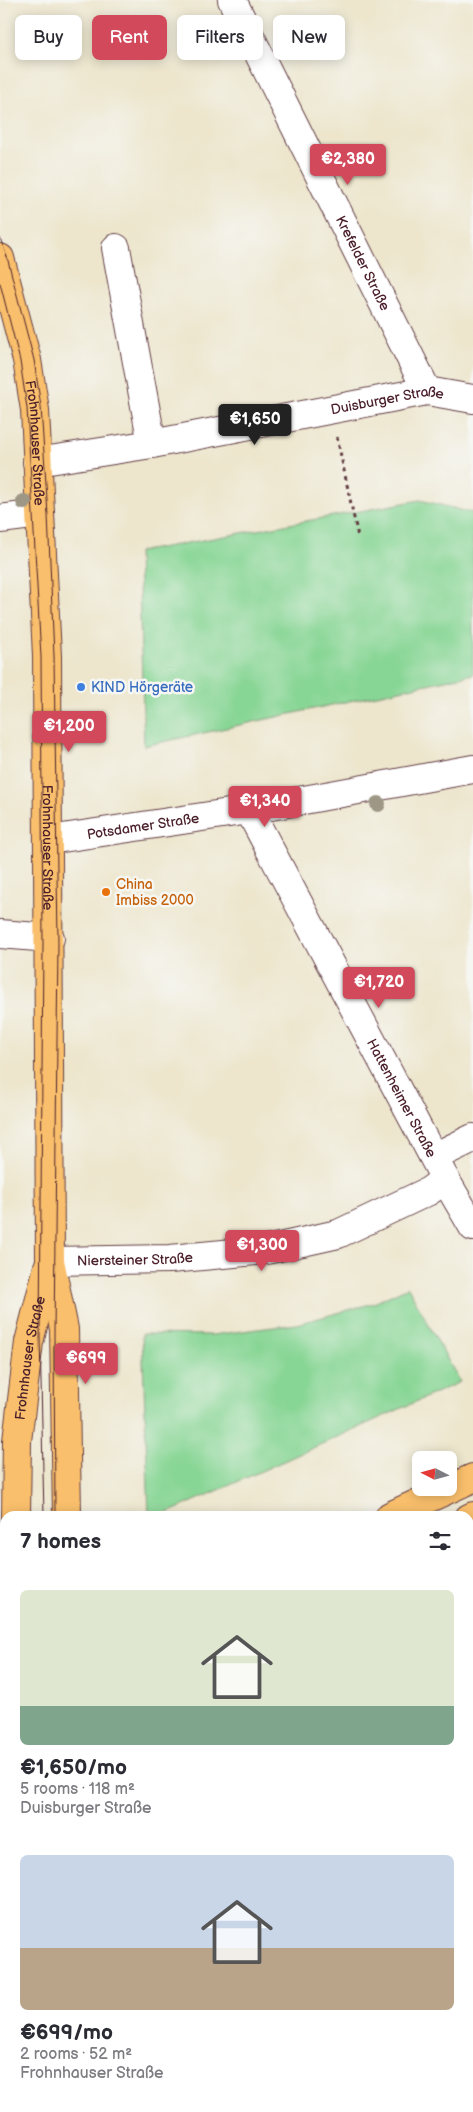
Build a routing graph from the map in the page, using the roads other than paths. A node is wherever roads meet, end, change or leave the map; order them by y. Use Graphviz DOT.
graph roads {
  1 [pos="232,0"];
  2 [pos="116,248"];
  3 [pos="0,258"];
  4 [pos="427,391"];
  5 [pos="473,399"];
  6 [pos="152,444"];
  7 [pos="37,462"];
  8 [pos="40,514"];
  9 [pos="0,519"];
  10 [pos="473,769"];
  11 [pos="249,810"];
  12 [pos="49,840"];
  13 [pos="0,934"];
  14 [pos="50,938"];
  15 [pos="473,1138"];
  16 [pos="439,1168"];
  17 [pos="473,1227"];
  18 [pos="50,1261"];
  19 [pos="473,1478"];
  20 [pos="16,1511"];
  21 [pos="67,1511"];
  22 [pos="401,1511"];
  1 -- 4 [label="street, Krefelder Straße"];
  2 -- 6 [label="street"];
  3 -- 7 [label="main road, Frohnhauser Straße"];
  4 -- 5 [label="street, Duisburger Straße"];
  4 -- 6 [label="street, Duisburger Straße"];
  6 -- 7 [label="street, Duisburger Straße"];
  7 -- 8 [label="main road, Frohnhauser Straße"];
  8 -- 9 [label="street"];
  8 -- 12 [label="main road, Frohnhauser Straße"];
  10 -- 11 [label="street, Potsdamer Straße"];
  11 -- 12 [label="street, Potsdamer Straße"];
  11 -- 16 [label="street, Hattenheimer Straße"];
  12 -- 14 [label="main road, Frohnhauser Straße"];
  13 -- 14 [label="street"];
  14 -- 18 [label="main road, Frohnhauser Straße"];
  15 -- 16 [label="street, Niersteiner Straße"];
  16 -- 17 [label="street, Hattenheimer Straße"];
  16 -- 18 [label="street, Niersteiner Straße"];
  18 -- 20 [label="main road, Frohnhauser Straße"];
  18 -- 21 [label="main road, Frohnhauser Straße"];
  19 -- 22 [label="main road"];
}
